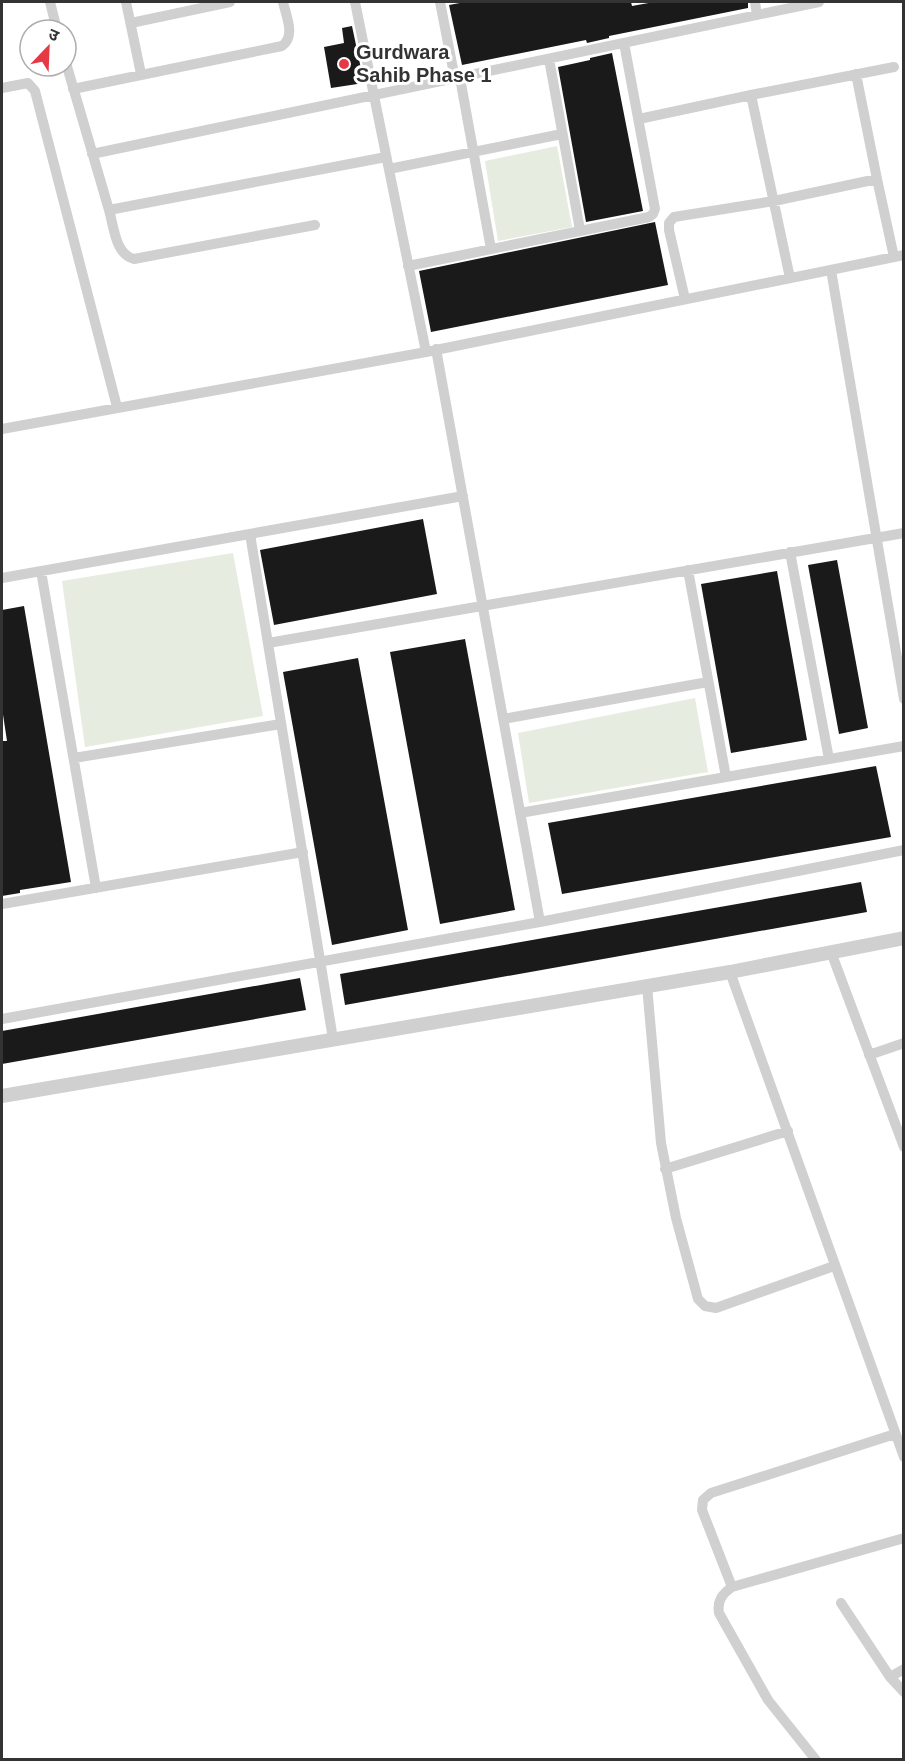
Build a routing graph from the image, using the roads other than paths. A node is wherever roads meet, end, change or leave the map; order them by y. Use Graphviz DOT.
graph roads {
  1 [pos="50,2"];
  2 [pos="126,2"];
  3 [pos="230,2"];
  4 [pos="283,2"];
  5 [pos="354,2"];
  6 [pos="440,2"];
  7 [pos="755,2"];
  8 [pos="819,2"];
  9 [pos="757,15"];
  10 [pos="54,18"];
  11 [pos="131,23"];
  12 [pos="624,43"];
  13 [pos="549,59"];
  14 [pos="894,67"];
  15 [pos="856,74"];
  16 [pos="141,75"];
  17 [pos="70,78"];
  18 [pos="457,78"];
  19 [pos="2,88"];
  20 [pos="73,89"];
  21 [pos="751,95"];
  22 [pos="374,96"];
  23 [pos="639,119"];
  24 [pos="562,134"];
  25 [pos="473,151"];
  26 [pos="92,154"];
  27 [pos="386,157"];
  28 [pos="389,169"];
  29 [pos="877,179"];
  30 [pos="774,201"];
  31 [pos="109,210"];
  32 [pos="315,225"];
  33 [pos="580,230"];
  34 [pos="491,249"];
  35 [pos="899,256"];
  36 [pos="408,266"];
  37 [pos="831,270"];
  38 [pos="790,278"];
  39 [pos="685,299"];
  40 [pos="431,351"];
  41 [pos="117,408"];
  42 [pos="2,429"];
  43 [pos="462,496"];
  44 [pos="903,533"];
  45 [pos="250,534"];
  46 [pos="876,537"];
  47 [pos="790,552"];
  48 [pos="688,570"];
  49 [pos="41,571"];
  50 [pos="2,578"];
  51 [pos="483,606"];
  52 [pos="268,643"];
  53 [pos="708,682"];
  54 [pos="903,699"];
  55 [pos="503,720"];
  56 [pos="281,724"];
  57 [pos="903,746"];
  58 [pos="74,758"];
  59 [pos="829,759"];
  60 [pos="726,777"];
  61 [pos="520,813"];
  62 [pos="903,850"];
  63 [pos="303,852"];
  64 [pos="96,888"];
  65 [pos="2,904"];
  66 [pos="540,922"];
  67 [pos="903,939"];
  68 [pos="831,952"];
  69 [pos="321,960"];
  70 [pos="730,972"];
  71 [pos="647,986"];
  72 [pos="2,1019"];
  73 [pos="333,1039"];
  74 [pos="903,1043"];
  75 [pos="869,1055"];
  76 [pos="2,1096"];
  77 [pos="788,1131"];
  78 [pos="903,1147"];
  79 [pos="665,1169"];
  80 [pos="834,1266"];
  81 [pos="895,1434"];
  82 [pos="903,1456"];
  83 [pos="903,1538"];
  84 [pos="732,1587"];
  85 [pos="841,1603"];
  86 [pos="903,1669"];
  87 [pos="890,1677"];
  88 [pos="903,1692"];
  89 [pos="816,1760"];
  1 -- 10 [label="street"];
  2 -- 11 [label="street"];
  3 -- 11 [label="street"];
  4 -- 16 [label="street"];
  5 -- 22 [label="street"];
  6 -- 18 [label="street"];
  7 -- 9 [label="street"];
  8 -- 9 [label="street"];
  9 -- 12 [label="street"];
  11 -- 16 [label="street"];
  12 -- 13 [label="street"];
  12 -- 23 [label="street"];
  13 -- 18 [label="street"];
  13 -- 24 [label="street"];
  14 -- 15 [label="street"];
  15 -- 21 [label="street"];
  15 -- 29 [label="street"];
  16 -- 20 [label="street"];
  17 -- 20 [label="street"];
  18 -- 22 [label="street"];
  18 -- 25 [label="street"];
  19 -- 41 [label="street"];
  20 -- 26 [label="street"];
  21 -- 23 [label="street"];
  21 -- 30 [label="street"];
  22 -- 26 [label="street"];
  22 -- 27 [label="street"];
  23 -- 33 [label="street"];
  24 -- 25 [label="street"];
  24 -- 33 [label="street"];
  25 -- 28 [label="street"];
  25 -- 34 [label="street"];
  26 -- 31 [label="street"];
  27 -- 28 [label="street"];
  27 -- 31 [label="street"];
  28 -- 36 [label="street"];
  29 -- 30 [label="street"];
  29 -- 35 [label="street"];
  30 -- 38 [label="street"];
  30 -- 39 [label="street"];
  31 -- 32 [label="street"];
  33 -- 34 [label="street"];
  34 -- 36 [label="street"];
  35 -- 37 [label="street"];
  36 -- 40 [label="street"];
  37 -- 38 [label="street"];
  37 -- 46 [label="street"];
  38 -- 39 [label="street"];
  39 -- 40 [label="street"];
  40 -- 41 [label="street"];
  40 -- 43 [label="street"];
  41 -- 42 [label="street"];
  43 -- 45 [label="street"];
  43 -- 51 [label="street"];
  44 -- 46 [label="street"];
  45 -- 49 [label="street"];
  45 -- 52 [label="street"];
  46 -- 47 [label="street"];
  46 -- 54 [label="street"];
  47 -- 48 [label="street"];
  47 -- 59 [label="street"];
  48 -- 51 [label="street"];
  48 -- 53 [label="street"];
  49 -- 50 [label="street"];
  49 -- 58 [label="street"];
  51 -- 52 [label="street"];
  51 -- 55 [label="street"];
  52 -- 56 [label="street"];
  53 -- 55 [label="street"];
  53 -- 60 [label="street"];
  55 -- 61 [label="street"];
  56 -- 58 [label="street"];
  56 -- 63 [label="street"];
  57 -- 59 [label="street"];
  58 -- 64 [label="street"];
  59 -- 60 [label="street"];
  60 -- 61 [label="street"];
  61 -- 66 [label="street"];
  62 -- 66 [label="street"];
  63 -- 64 [label="street"];
  63 -- 69 [label="street"];
  64 -- 65 [label="street"];
  66 -- 69 [label="street"];
  67 -- 68 [label="street"];
  68 -- 70 [label="street"];
  68 -- 75 [label="street"];
  69 -- 72 [label="street"];
  69 -- 73 [label="street"];
  70 -- 71 [label="street"];
  70 -- 77 [label="street"];
  71 -- 73 [label="street"];
  71 -- 79 [label="street"];
  73 -- 76 [label="street"];
  74 -- 75 [label="street"];
  75 -- 78 [label="street"];
  77 -- 79 [label="street"];
  77 -- 80 [label="street"];
  79 -- 80 [label="street"];
  80 -- 81 [label="street"];
  81 -- 82 [label="street"];
  81 -- 84 [label="street"];
  83 -- 84 [label="street"];
  84 -- 89 [label="street"];
  85 -- 87 [label="street"];
  86 -- 87 [label="street"];
  87 -- 88 [label="street"];
}
